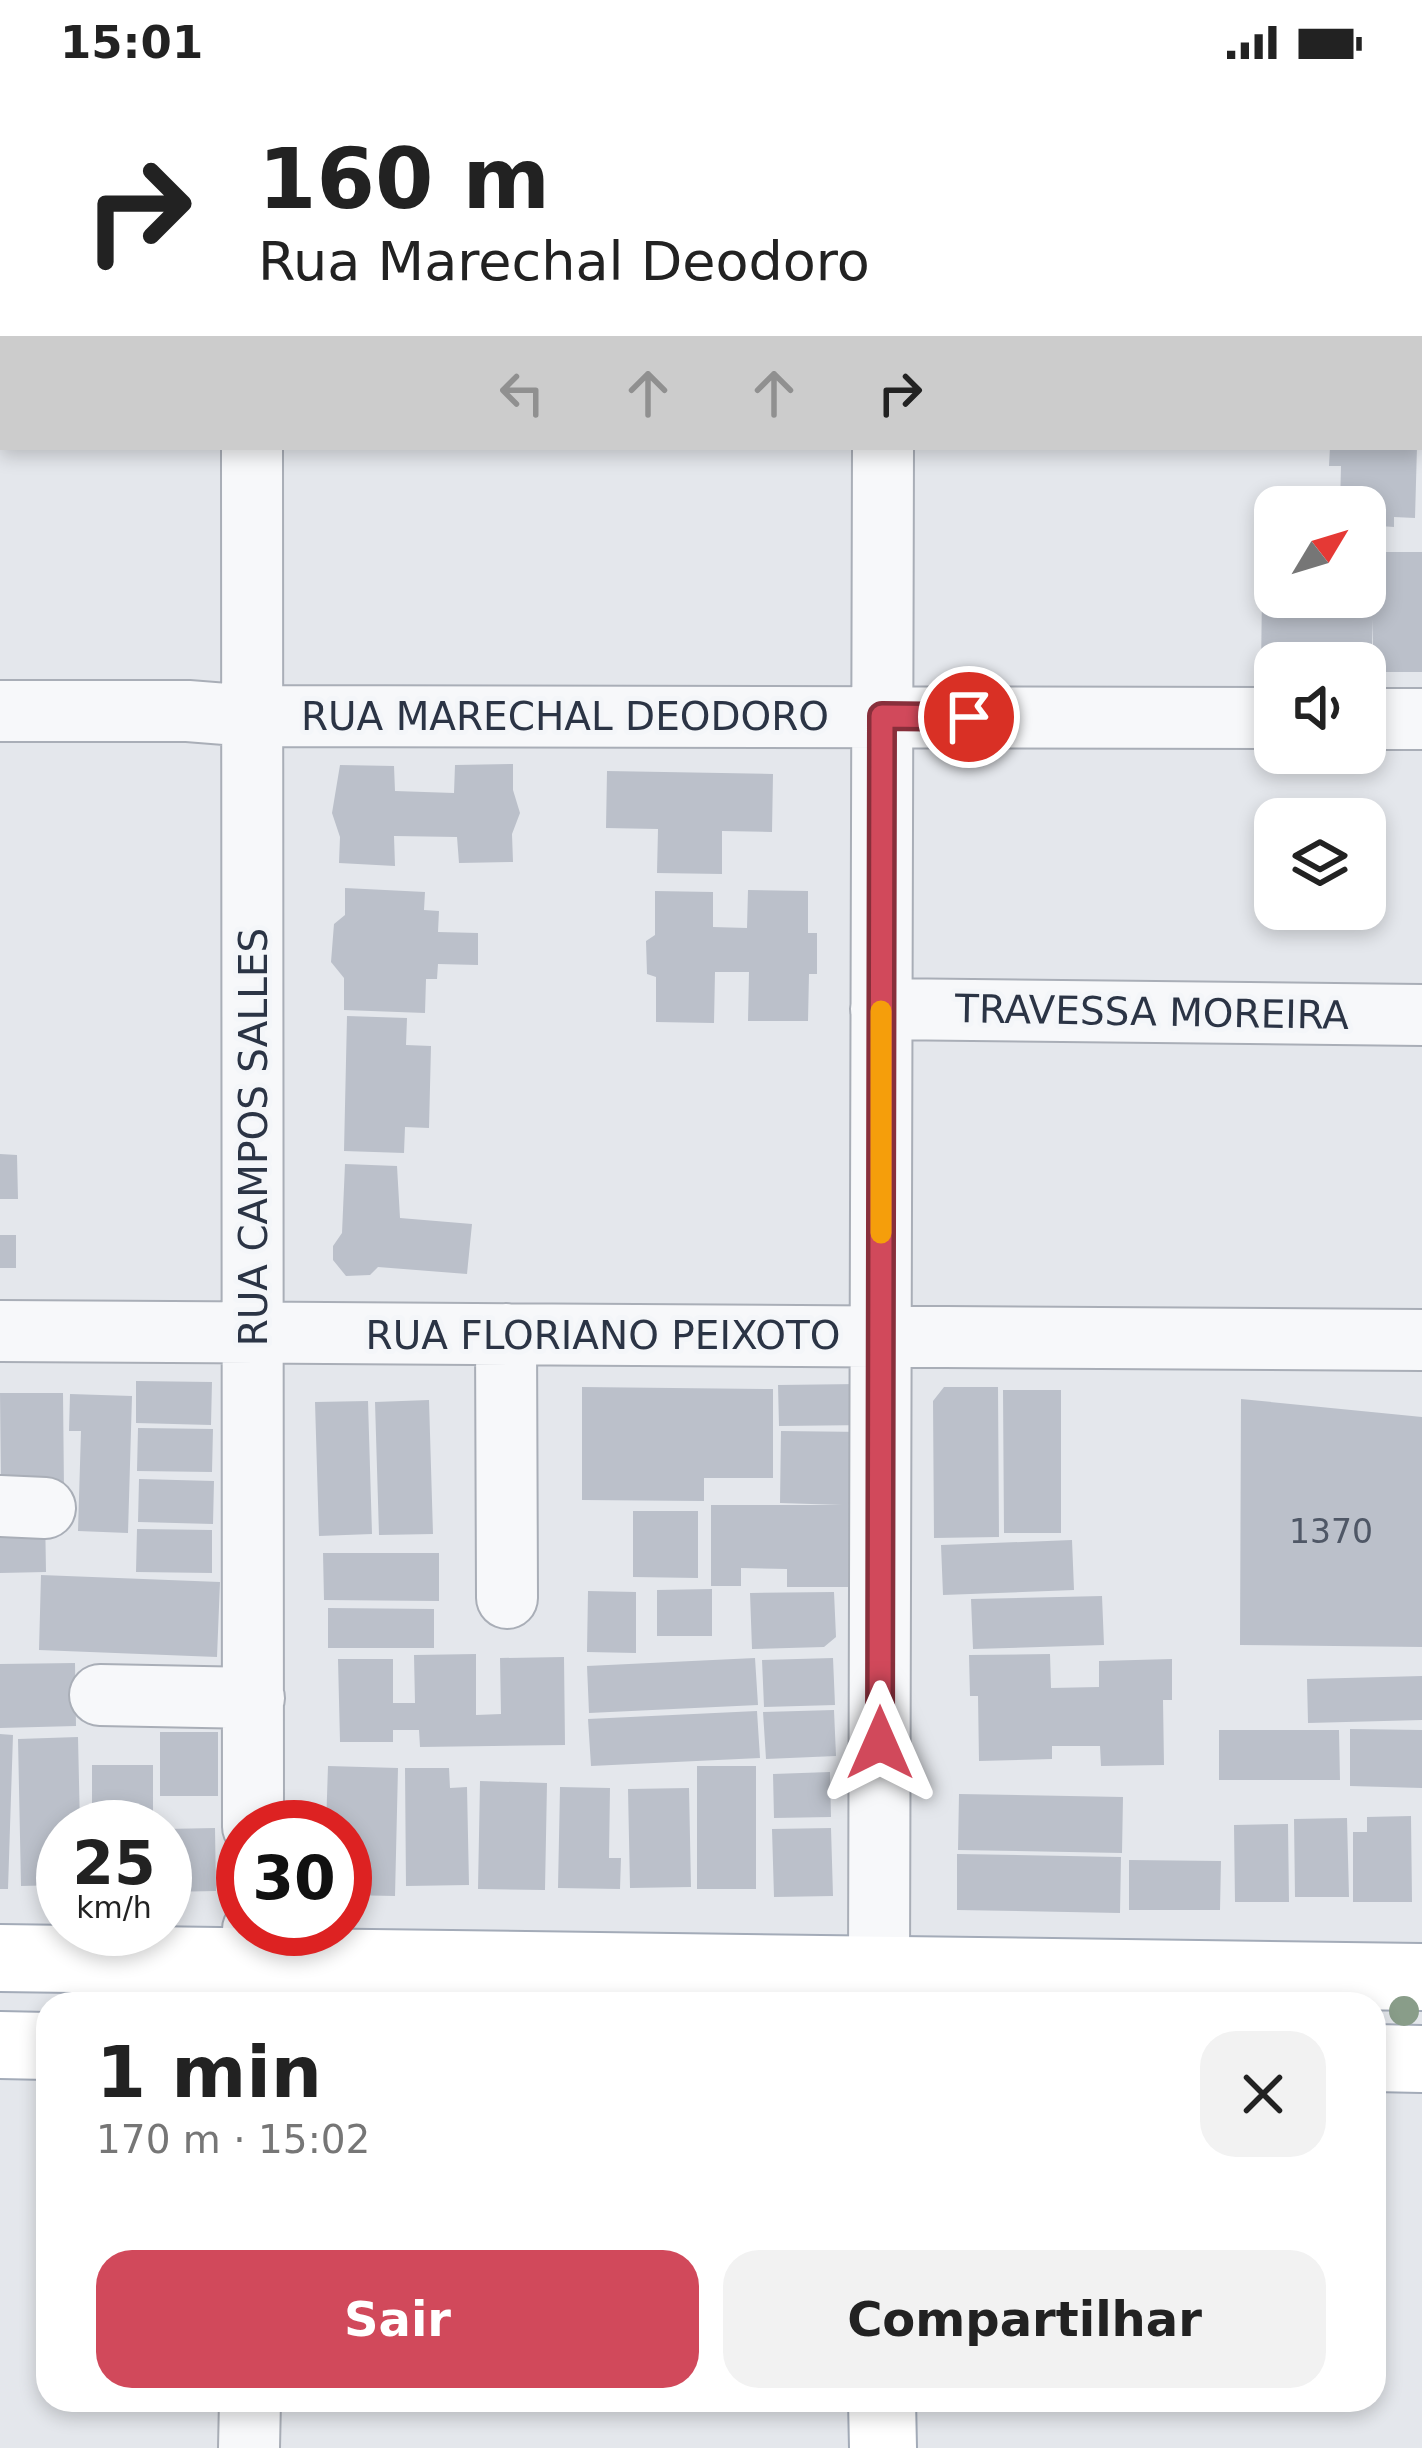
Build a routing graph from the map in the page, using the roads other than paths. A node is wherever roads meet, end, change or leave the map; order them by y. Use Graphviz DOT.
graph roads {
  1 [pos="252,450"];
  2 [pos="883,450"];
  3 [pos="0,711"];
  4 [pos="251,716"];
  5 [pos="882,716"];
  6 [pos="1254,718"];
  7 [pos="1386,719"];
  8 [pos="1422,719"];
  9 [pos="881,1009"];
  10 [pos="1422,1015"];
  11 [pos="0,1330"];
  12 [pos="254,1333"];
  13 [pos="506,1334"];
  14 [pos="881,1336"];
  15 [pos="1422,1340"];
  16 [pos="507,1598"];
  17 [pos="100,1695"];
  18 [pos="254,1698"];
  19 [pos="253,1800"];
  20 [pos="0,1958"];
  21 [pos="253,1964"];
  22 [pos="1422,1977"];
  23 [pos="879,1986"];
  24 [pos="0,2045"];
  25 [pos="36,2046"];
  26 [pos="1386,2058"];
  27 [pos="1422,2059"];
  28 [pos="250,2412"];
  29 [pos="882,2412"];
  30 [pos="250,2448"];
  31 [pos="883,2448"];
  1 -- 4 [label="street, RUA CAMPOS SALLES"];
  2 -- 5 [label="street"];
  3 -- 4 [label="street, RUA MARECHAL DEODORO"];
  4 -- 5 [label="street, RUA MARECHAL DEODORO"];
  4 -- 12 [label="street, RUA CAMPOS SALLES"];
  5 -- 6 [label="street, RUA MARECHAL DEODORO"];
  5 -- 9 [label="street"];
  7 -- 8 [label="street"];
  9 -- 10 [label="street, TRAVESSA MOREIRA"];
  9 -- 14 [label="street"];
  11 -- 12 [label="street, RUA FLORIANO PEIXOTO"];
  12 -- 13 [label="street, RUA FLORIANO PEIXOTO"];
  12 -- 18 [label="street, RUA CAMPOS SALLES"];
  13 -- 14 [label="street, RUA FLORIANO PEIXOTO"];
  13 -- 16 [label="street"];
  14 -- 15 [label="street, RUA FLORIANO PEIXOTO"];
  14 -- 23 [label="street"];
  17 -- 18 [label="street"];
  18 -- 19 [label="street, RUA CAMPOS SALLES"];
  20 -- 21 [label="main road"];
  21 -- 23 [label="main road"];
  22 -- 23 [label="main road"];
  24 -- 25 [label="main road"];
  26 -- 27 [label="main road"];
  28 -- 30 [label="street"];
  29 -- 31 [label="main road"];
}
